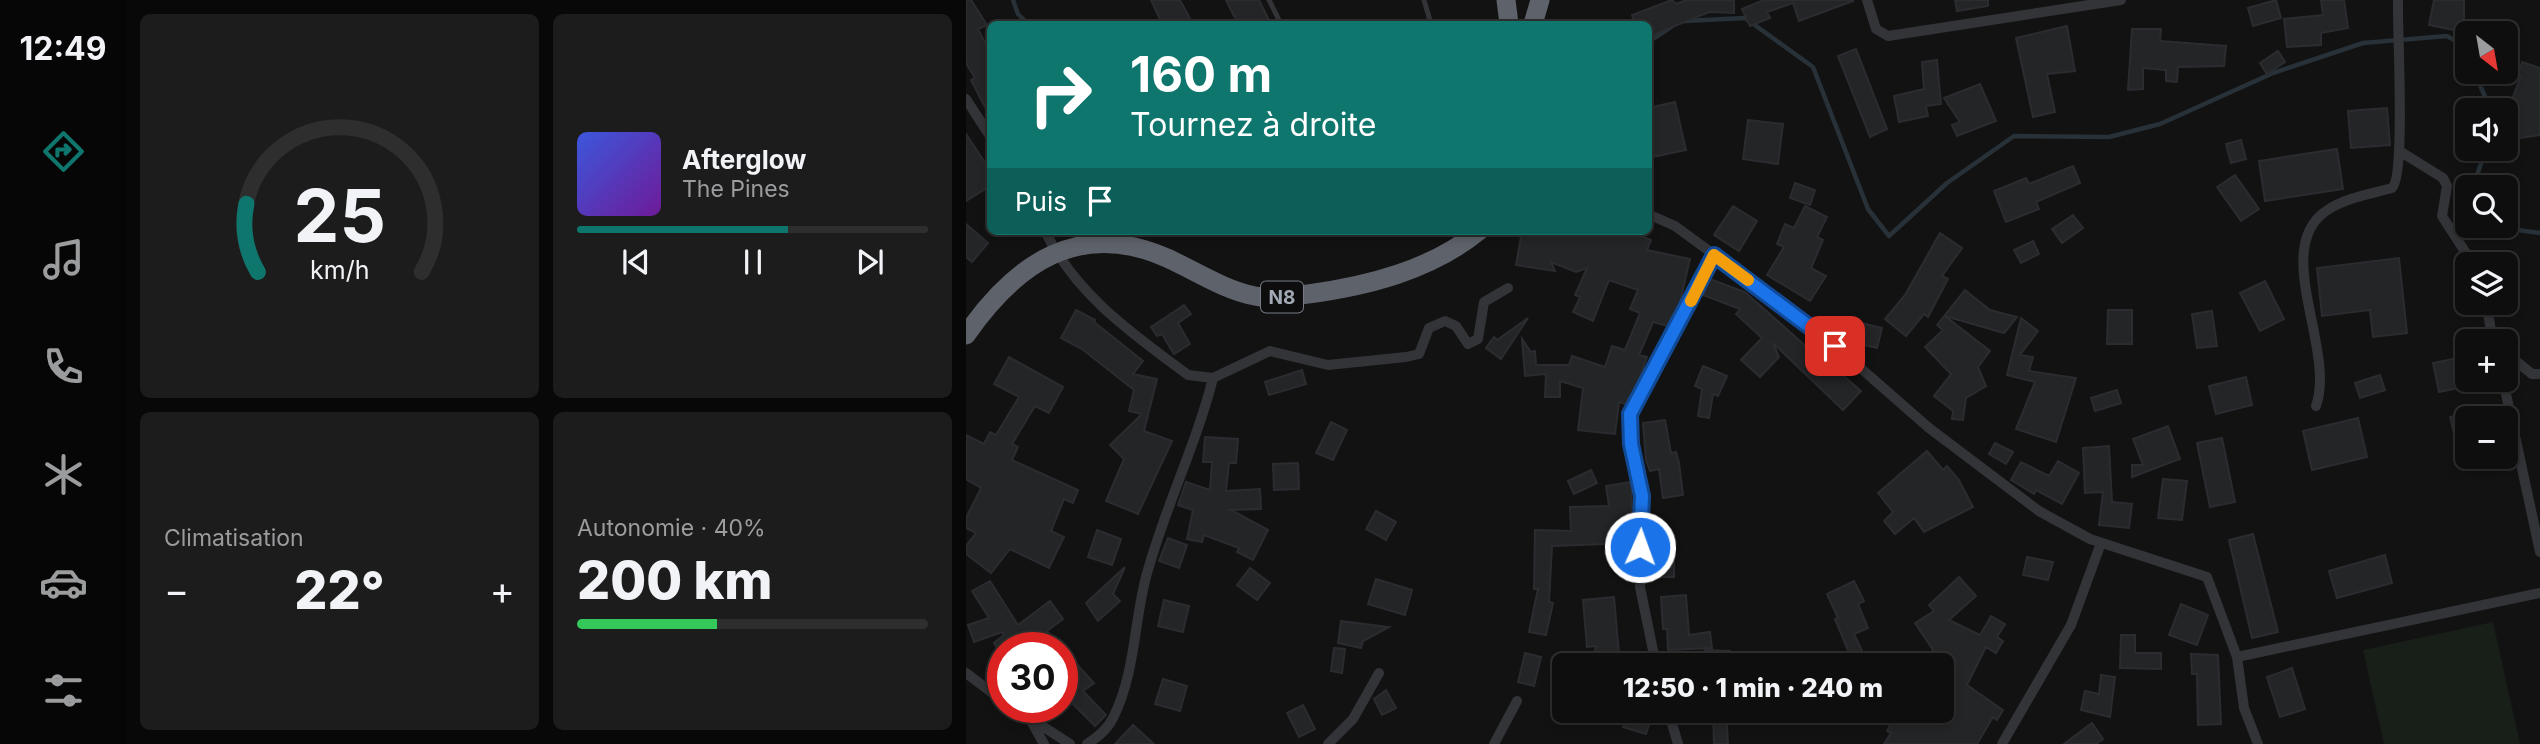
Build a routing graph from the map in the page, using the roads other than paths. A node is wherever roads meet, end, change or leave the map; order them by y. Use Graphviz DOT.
graph roads {
  1 [pos="1269,0"];
  2 [pos="1424,0"];
  3 [pos="1506,0"];
  4 [pos="1540,0"];
  5 [pos="1867,0"];
  6 [pos="2121,0"];
  7 [pos="2398,0"];
  8 [pos="1279,21"];
  9 [pos="1430,21"];
  10 [pos="1508,21"];
  11 [pos="1534,21"];
  12 [pos="966,99"];
  13 [pos="987,131"];
  14 [pos="2401,152"];
  15 [pos="1652,216"];
  16 [pos="1047,235"];
  17 [pos="1474,235"];
  18 [pos="1055,252"];
  19 [pos="2465,252"];
  20 [pos="1714,255"];
  21 [pos="1508,288"];
  22 [pos="966,335"];
  23 [pos="2518,363"];
  24 [pos="2540,374"];
  25 [pos="1213,378"];
  26 [pos="2506,392"];
  27 [pos="2316,406"];
  28 [pos="2101,543"];
  29 [pos="2540,552"];
  30 [pos="2540,593"];
  31 [pos="1654,653"];
  32 [pos="2237,657"];
  33 [pos="966,673"];
  34 [pos="1380,673"];
  35 [pos="987,689"];
  36 [pos="1517,701"];
  37 [pos="1033,723"];
  38 [pos="1039,723"];
  39 [pos="1672,723"];
  40 [pos="1044,744"];
  41 [pos="1070,744"];
  42 [pos="1087,744"];
  43 [pos="1328,744"];
  44 [pos="1494,744"];
  45 [pos="1678,744"];
  46 [pos="2002,744"];
  47 [pos="2258,744"];
  1 -- 8 [label="lane"];
  2 -- 9 [label="lane"];
  3 -- 10 [label="highway"];
  4 -- 11 [label="highway"];
  5 -- 6 [label="street"];
  7 -- 14 [label="street"];
  12 -- 13 [label="street"];
  14 -- 19 [label="street"];
  14 -- 27 [label="street"];
  15 -- 20 [label="street"];
  16 -- 18 [label="street"];
  17 -- 18 [label="highway, N8"];
  18 -- 22 [label="highway, N8"];
  18 -- 25 [label="street"];
  20 -- 28 [label="street"];
  20 -- 31 [label="street"];
  21 -- 25 [label="street"];
  23 -- 24 [label="street"];
  25 -- 42 [label="street"];
  26 -- 29 [label="street"];
  28 -- 32 [label="street"];
  28 -- 46 [label="street"];
  30 -- 32 [label="street"];
  32 -- 47 [label="street"];
  33 -- 35 [label="street"];
  34 -- 43 [label="street"];
  36 -- 44 [label="street"];
  37 -- 40 [label="street"];
  38 -- 41 [label="street"];
  39 -- 45 [label="street"];
}
